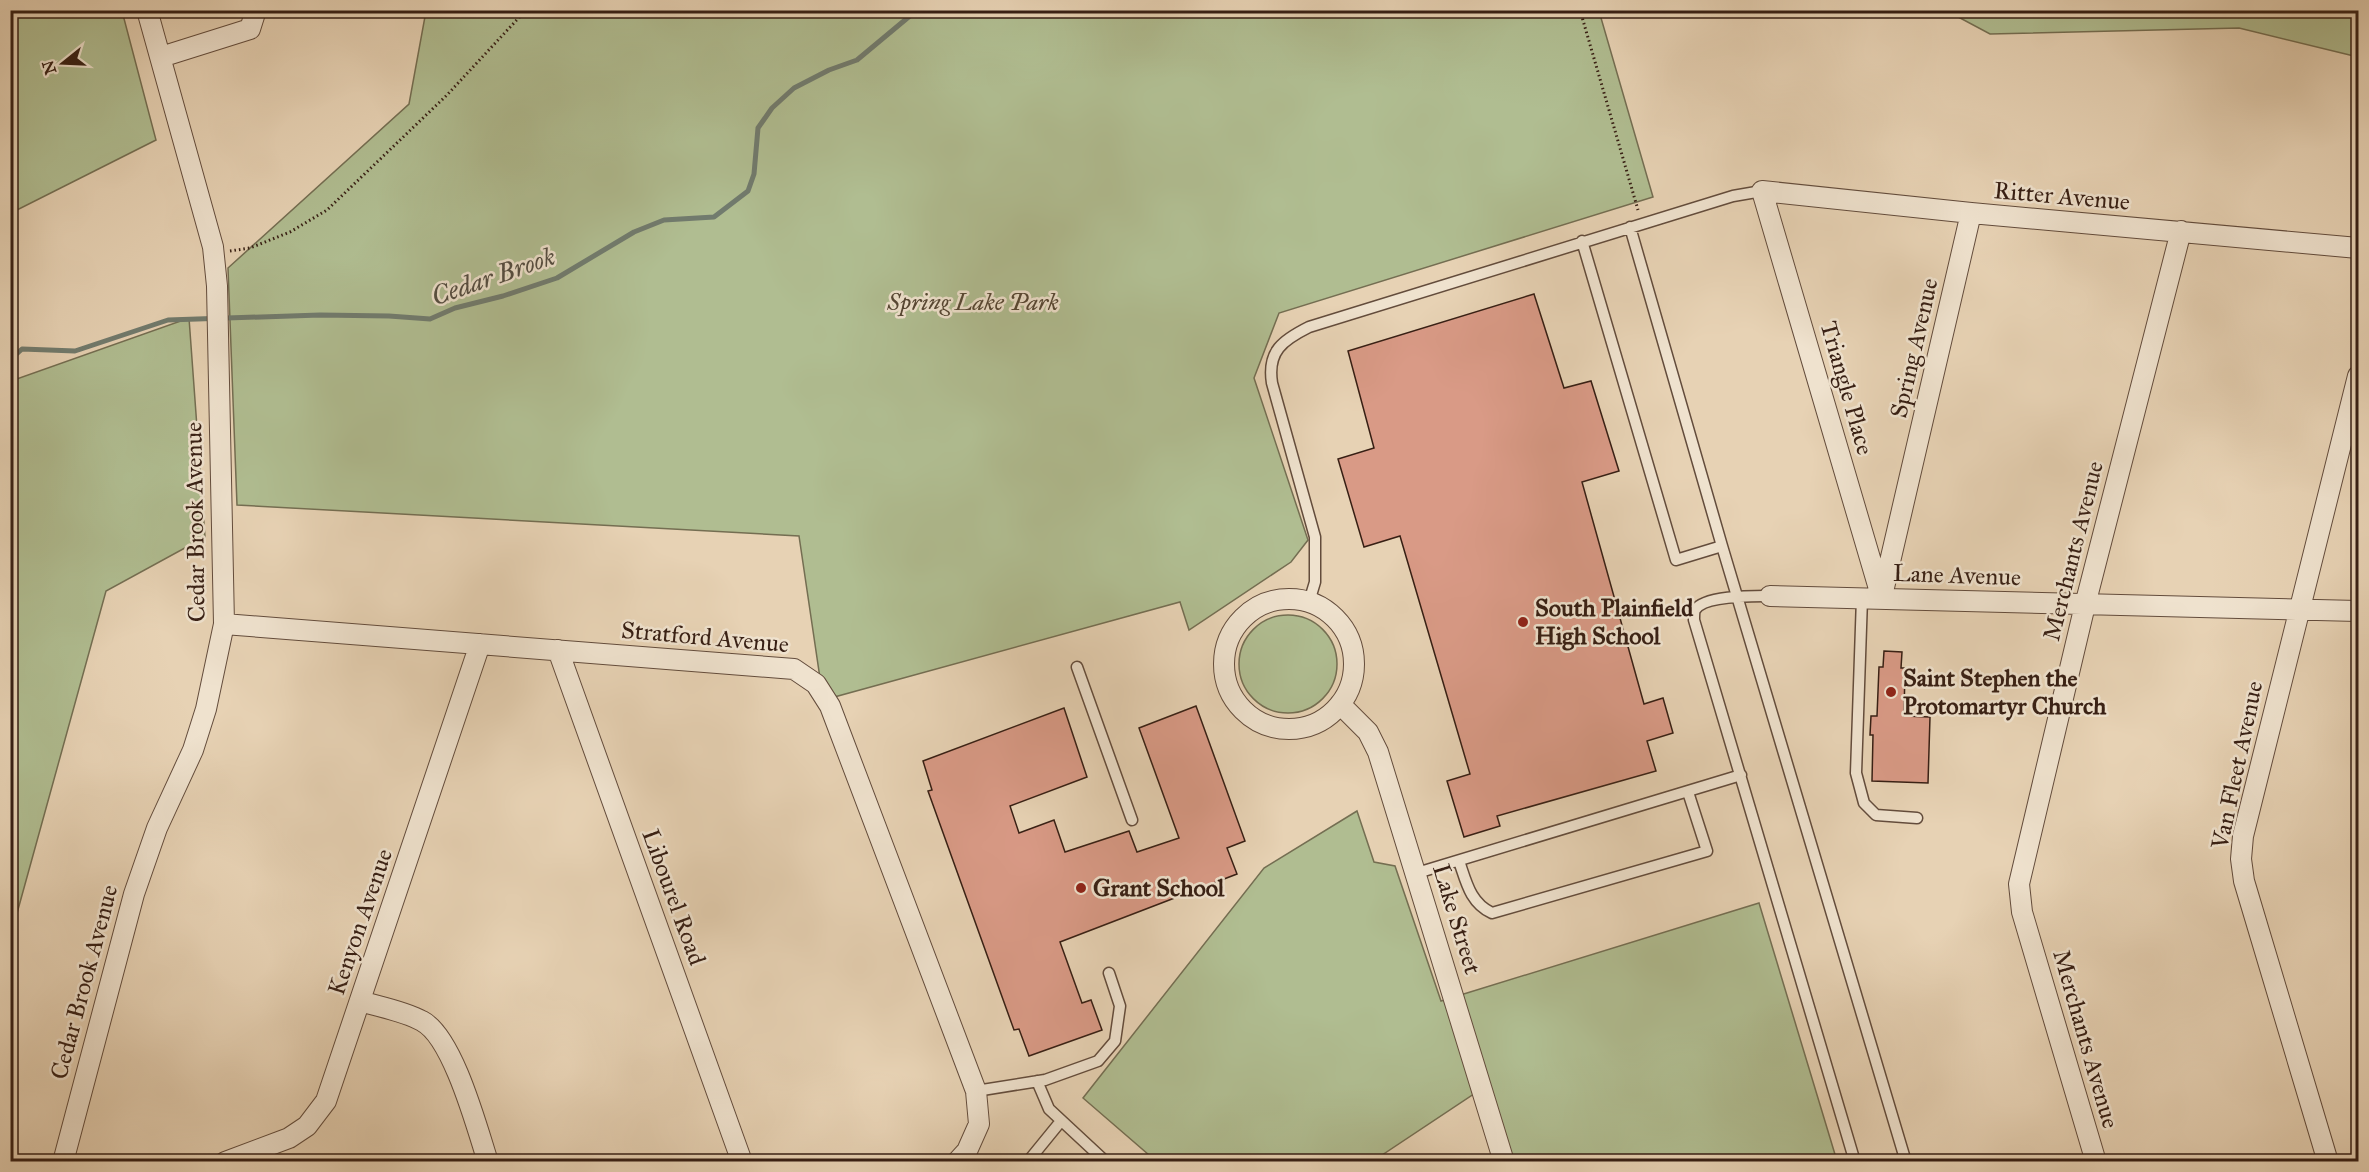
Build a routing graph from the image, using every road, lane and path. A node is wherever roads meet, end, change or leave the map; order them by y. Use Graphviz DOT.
graph roads {
  1 [pos="147,10"];
  2 [pos="256,10"];
  3 [pos="526,10"];
  4 [pos="1580,10"];
  5 [pos="161,57"];
  6 [pos="1762,191"];
  7 [pos="1971,213"];
  8 [pos="1642,224"];
  9 [pos="1630,227"];
  10 [pos="2181,231"];
  11 [pos="1582,242"];
  12 [pos="2358,248"];
  13 [pos="214,254"];
  14 [pos="2358,376"];
  15 [pos="1722,546"];
  16 [pos="1737,595"];
  17 [pos="1770,596"];
  18 [pos="1872,598"];
  19 [pos="1309,602"];
  20 [pos="2085,605"];
  21 [pos="2299,610"];
  22 [pos="2358,611"];
  23 [pos="224,624"];
  24 [pos="480,644"];
  25 [pos="558,650"];
  26 [pos="1077,667"];
  27 [pos="1340,704"];
  28 [pos="1741,775"];
  29 [pos="1688,792"];
  30 [pos="1917,818"];
  31 [pos="1132,820"];
  32 [pos="1459,861"];
  33 [pos="1417,873"];
  34 [pos="1109,973"];
  35 [pos="360,1001"];
  36 [pos="1037,1081"];
  37 [pos="976,1091"];
  38 [pos="1061,1120"];
  39 [pos="232,1160"];
  40 [pos="63,1161"];
  41 [pos="488,1161"];
  42 [pos="742,1161"];
  43 [pos="957,1161"];
  44 [pos="1032,1161"];
  45 [pos="1106,1161"];
  46 [pos="1504,1161"];
  47 [pos="1856,1161"];
  48 [pos="1906,1161"];
  49 [pos="2096,1161"];
  50 [pos="2328,1161"];
  1 -- 5 [label="street, Cedar Brook Avenue"];
  2 -- 5 [label="street"];
  3 -- 13 [label="path"];
  4 -- 8 [label="path"];
  5 -- 13 [label="street, Cedar Brook Avenue"];
  6 -- 7 [label="street, Ritter Avenue"];
  6 -- 8 [label="lane"];
  6 -- 18 [label="street, Triangle Place"];
  7 -- 10 [label="street, Ritter Avenue"];
  7 -- 18 [label="street, Spring Avenue"];
  8 -- 9 [label="lane"];
  9 -- 11 [label="lane"];
  9 -- 15 [label="lane"];
  10 -- 12 [label="street, Ritter Avenue"];
  10 -- 20 [label="street, Merchants Avenue"];
  11 -- 15 [label="lane"];
  11 -- 19 [label="lane"];
  13 -- 23 [label="street, Cedar Brook Avenue"];
  14 -- 21 [label="street, Van Fleet Avenue"];
  15 -- 16 [label="lane"];
  16 -- 17 [label="lane"];
  16 -- 28 [label="lane"];
  16 -- 48 [label="lane"];
  17 -- 18 [label="street, Lane Avenue"];
  18 -- 20 [label="street, Lane Avenue"];
  18 -- 30 [label="lane"];
  19 -- 27 [label="street"];
  19 -- 27 [label="street"];
  20 -- 21 [label="street, Lane Avenue"];
  20 -- 49 [label="street, Merchants Avenue"];
  21 -- 22 [label="street, Lane Avenue"];
  21 -- 50 [label="street, Van Fleet Avenue"];
  23 -- 24 [label="street, Stratford Avenue"];
  23 -- 40 [label="street, Cedar Brook Avenue"];
  24 -- 25 [label="street, Stratford Avenue"];
  24 -- 35 [label="street, Kenyon Avenue"];
  25 -- 37 [label="street, Stratford Avenue"];
  25 -- 42 [label="street, Libourel Road"];
  26 -- 31 [label="lane"];
  27 -- 33 [label="street, Lake Street"];
  28 -- 29 [label="lane"];
  28 -- 47 [label="lane"];
  29 -- 32 [label="lane"];
  29 -- 32 [label="lane"];
  32 -- 33 [label="lane"];
  33 -- 46 [label="street, Lake Street"];
  34 -- 36 [label="lane"];
  35 -- 39 [label="street, Kenyon Avenue"];
  35 -- 41 [label="street"];
  36 -- 37 [label="lane"];
  36 -- 38 [label="lane"];
  37 -- 43 [label="street, Stratford Avenue"];
  38 -- 44 [label="lane"];
  38 -- 45 [label="lane"];
}
